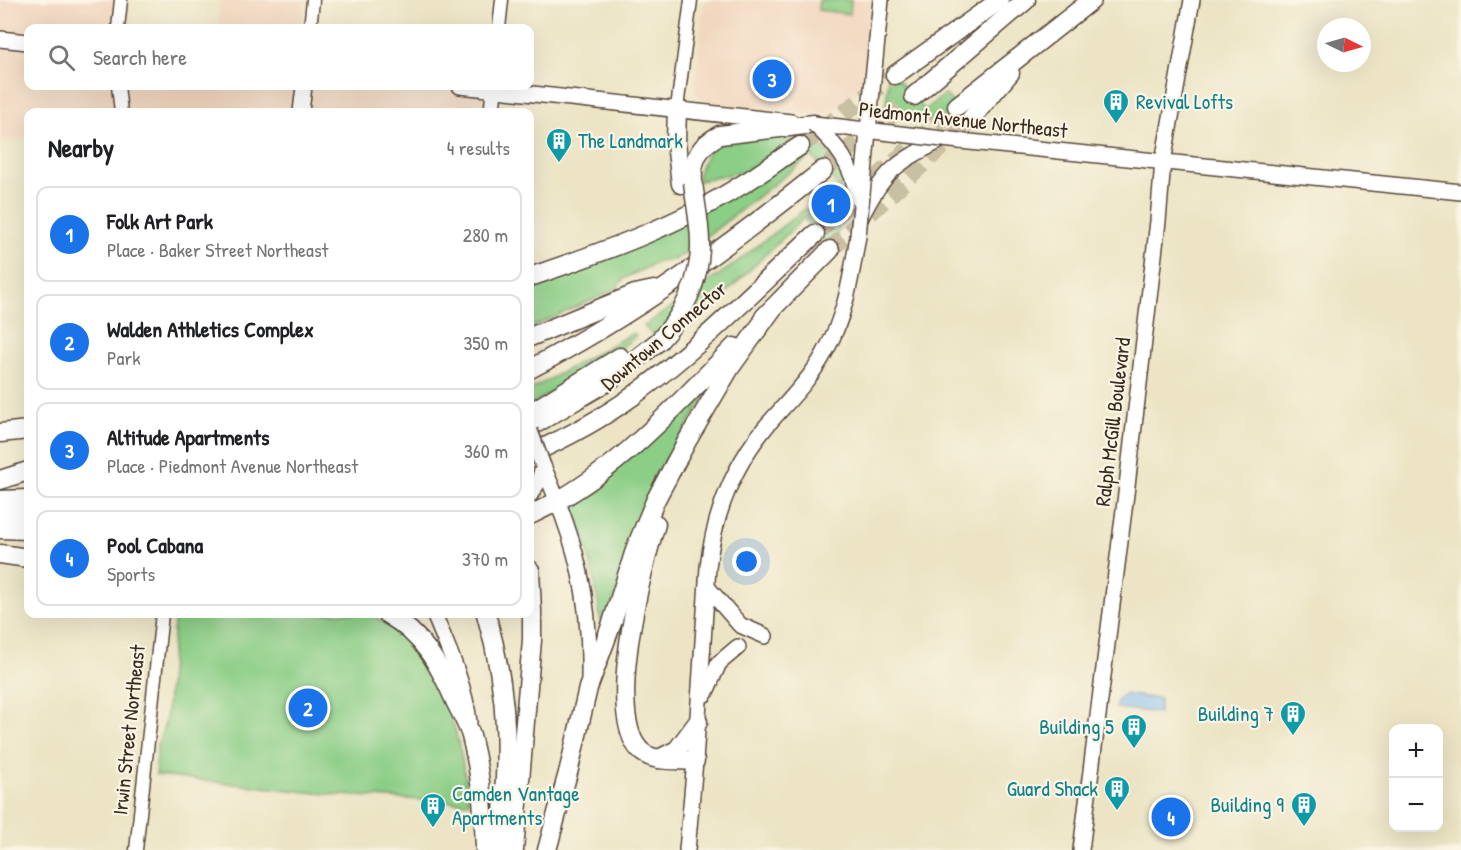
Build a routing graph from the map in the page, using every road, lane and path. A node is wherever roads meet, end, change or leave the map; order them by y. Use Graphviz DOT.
graph roads {
  1 [pos="121,0"];
  2 [pos="313,0"];
  3 [pos="502,0"];
  4 [pos="691,0"];
  5 [pos="881,0"];
  6 [pos="1000,0"];
  7 [pos="1026,0"];
  8 [pos="1092,0"];
  9 [pos="1192,0"];
  10 [pos="118,24"];
  11 [pos="310,24"];
  12 [pos="500,24"];
  13 [pos="0,39"];
  14 [pos="24,42"];
  15 [pos="1037,42"];
  16 [pos="895,75"];
  17 [pos="118,90"];
  18 [pos="304,90"];
  19 [pos="494,90"];
  20 [pos="520,90"];
  21 [pos="914,96"];
  22 [pos="957,106"];
  23 [pos="121,108"];
  24 [pos="301,108"];
  25 [pos="492,108"];
  26 [pos="677,108"];
  27 [pos="970,120"];
  28 [pos="814,124"];
  29 [pos="868,130"];
  30 [pos="943,139"];
  31 [pos="800,146"];
  32 [pos="1163,162"];
  33 [pos="823,170"];
  34 [pos="687,183"];
  35 [pos="1461,192"];
  36 [pos="860,219"];
  37 [pos="815,234"];
  38 [pos="830,250"];
  39 [pos="534,276"];
  40 [pos="665,287"];
  41 [pos="773,308"];
  42 [pos="534,335"];
  43 [pos="655,337"];
  44 [pos="534,367"];
  45 [pos="534,411"];
  46 [pos="534,427"];
  47 [pos="24,430"];
  48 [pos="0,433"];
  49 [pos="534,445"];
  50 [pos="680,454"];
  51 [pos="540,469"];
  52 [pos="24,473"];
  53 [pos="0,482"];
  54 [pos="24,483"];
  55 [pos="534,485"];
  56 [pos="24,499"];
  57 [pos="0,500"];
  58 [pos="557,500"];
  59 [pos="0,513"];
  60 [pos="534,513"];
  61 [pos="24,514"];
  62 [pos="0,529"];
  63 [pos="24,530"];
  64 [pos="0,554"];
  65 [pos="24,557"];
  66 [pos="707,587"];
  67 [pos="162,618"];
  68 [pos="393,618"];
  69 [pos="436,618"];
  70 [pos="487,618"];
  71 [pos="531,618"];
  72 [pos="765,636"];
  73 [pos="738,647"];
  74 [pos="588,688"];
  75 [pos="698,720"];
  76 [pos="471,734"];
  77 [pos="658,759"];
  78 [pos="695,761"];
  79 [pos="136,850"];
  80 [pos="485,850"];
  81 [pos="500,850"];
  82 [pos="514,850"];
  83 [pos="547,850"];
  84 [pos="687,850"];
  85 [pos="1081,850"];
  1 -- 10 [label="street"];
  2 -- 11 [label="street"];
  3 -- 12 [label="street"];
  4 -- 26 [label="street"];
  5 -- 29 [label="main road, bridge"];
  6 -- 16 [label="highway"];
  7 -- 21 [label="highway"];
  8 -- 15 [label="highway"];
  9 -- 32 [label="main road, Ralph McGill Boulevard"];
  13 -- 14 [label="main road"];
  15 -- 22 [label="highway"];
  15 -- 27 [label="highway"];
  17 -- 23 [label="street"];
  18 -- 24 [label="main road"];
  19 -- 25 [label="main road"];
  20 -- 26 [label="main road, Piedmont Avenue Northeast"];
  26 -- 28 [label="main road, Piedmont Avenue Northeast"];
  26 -- 34 [label="highway"];
  28 -- 29 [label="main road, Piedmont Avenue Northeast, bridge"];
  28 -- 34 [label="highway"];
  28 -- 36 [label="main road, bridge"];
  29 -- 30 [label="main road, Piedmont Avenue Northeast, bridge"];
  29 -- 36 [label="main road, bridge"];
  30 -- 32 [label="main road, Piedmont Avenue Northeast, bridge"];
  30 -- 36 [label="main road, bridge"];
  31 -- 39 [label="highway"];
  32 -- 35 [label="main road, Piedmont Avenue Northeast"];
  32 -- 85 [label="main road, Ralph McGill Boulevard"];
  33 -- 40 [label="highway, Downtown Connector"];
  34 -- 43 [label="highway, bridge"];
  36 -- 66 [label="main road, bridge"];
  37 -- 51 [label="highway, Downtown Connector"];
  38 -- 41 [label="highway"];
  40 -- 42 [label="highway"];
  40 -- 44 [label="highway, Downtown Connector"];
  41 -- 50 [label="highway"];
  41 -- 58 [label="highway"];
  43 -- 45 [label="highway"];
  43 -- 46 [label="highway"];
  47 -- 48 [label="highway"];
  49 -- 51 [label="main road, bridge"];
  50 -- 74 [label="highway"];
  50 -- 77 [label="highway"];
  51 -- 55 [label="main road"];
  51 -- 58 [label="main road"];
  52 -- 53 [label="highway"];
  53 -- 54 [label="highway"];
  56 -- 57 [label="highway"];
  58 -- 60 [label="highway"];
  58 -- 74 [label="main road"];
  59 -- 61 [label="highway"];
  62 -- 63 [label="highway"];
  64 -- 65 [label="highway"];
  66 -- 72 [label="main road"];
  66 -- 75 [label="main road"];
  67 -- 79 [label="street, Irwin Street Northeast"];
  68 -- 76 [label="highway"];
  69 -- 76 [label="main road"];
  70 -- 81 [label="highway"];
  71 -- 82 [label="highway"];
  73 -- 75 [label="main road"];
  74 -- 83 [label="highway"];
  75 -- 77 [label="highway"];
  75 -- 78 [label="main road"];
  76 -- 80 [label="highway"];
  77 -- 78 [label="highway"];
  78 -- 84 [label="main road"];
}
